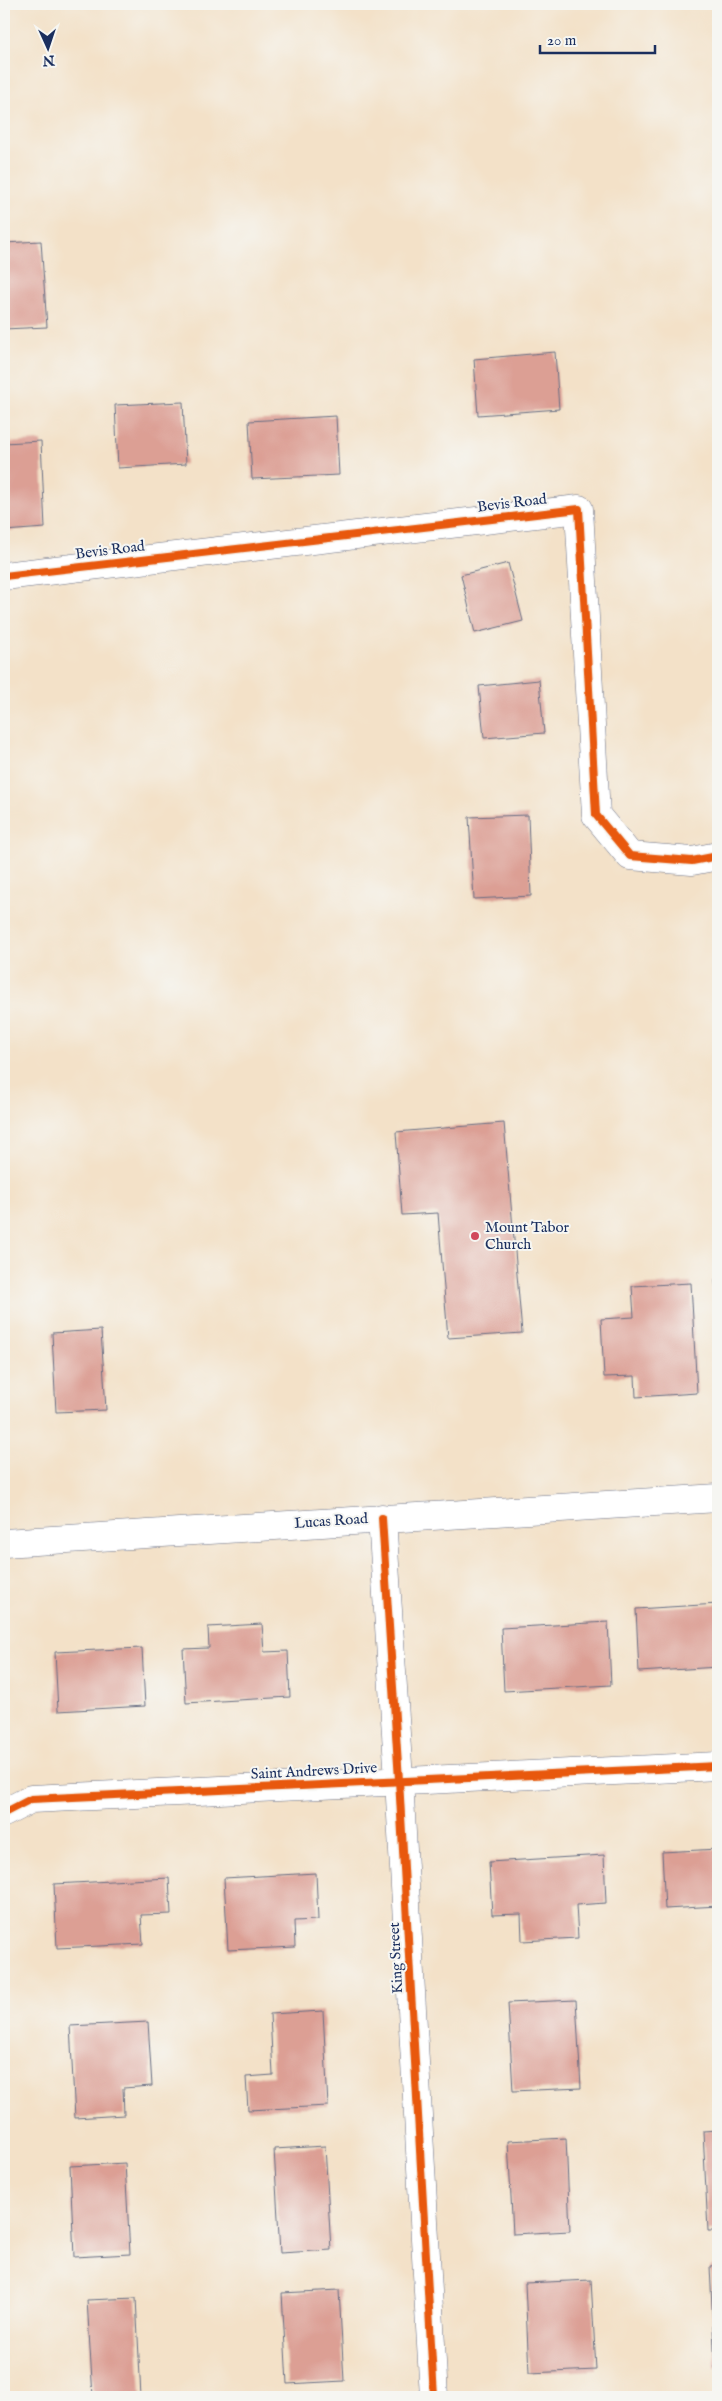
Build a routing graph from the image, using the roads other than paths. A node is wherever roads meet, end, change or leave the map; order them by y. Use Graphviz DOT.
graph roads {
  1 [pos="4,576"];
  2 [pos="718,856"];
  3 [pos="718,1498"];
  4 [pos="382,1518"];
  5 [pos="4,1543"];
  6 [pos="718,1766"];
  7 [pos="399,1780"];
  8 [pos="4,1812"];
  9 [pos="434,2397"];
  1 -- 2 [label="street, Bevis Road"];
  3 -- 4 [label="street, Lucas Road"];
  4 -- 5 [label="street, Lucas Road"];
  4 -- 7 [label="street, King Street"];
  6 -- 7 [label="street, Saint Andrews Drive"];
  7 -- 8 [label="street, Saint Andrews Drive"];
  7 -- 9 [label="street, King Street"];
}
